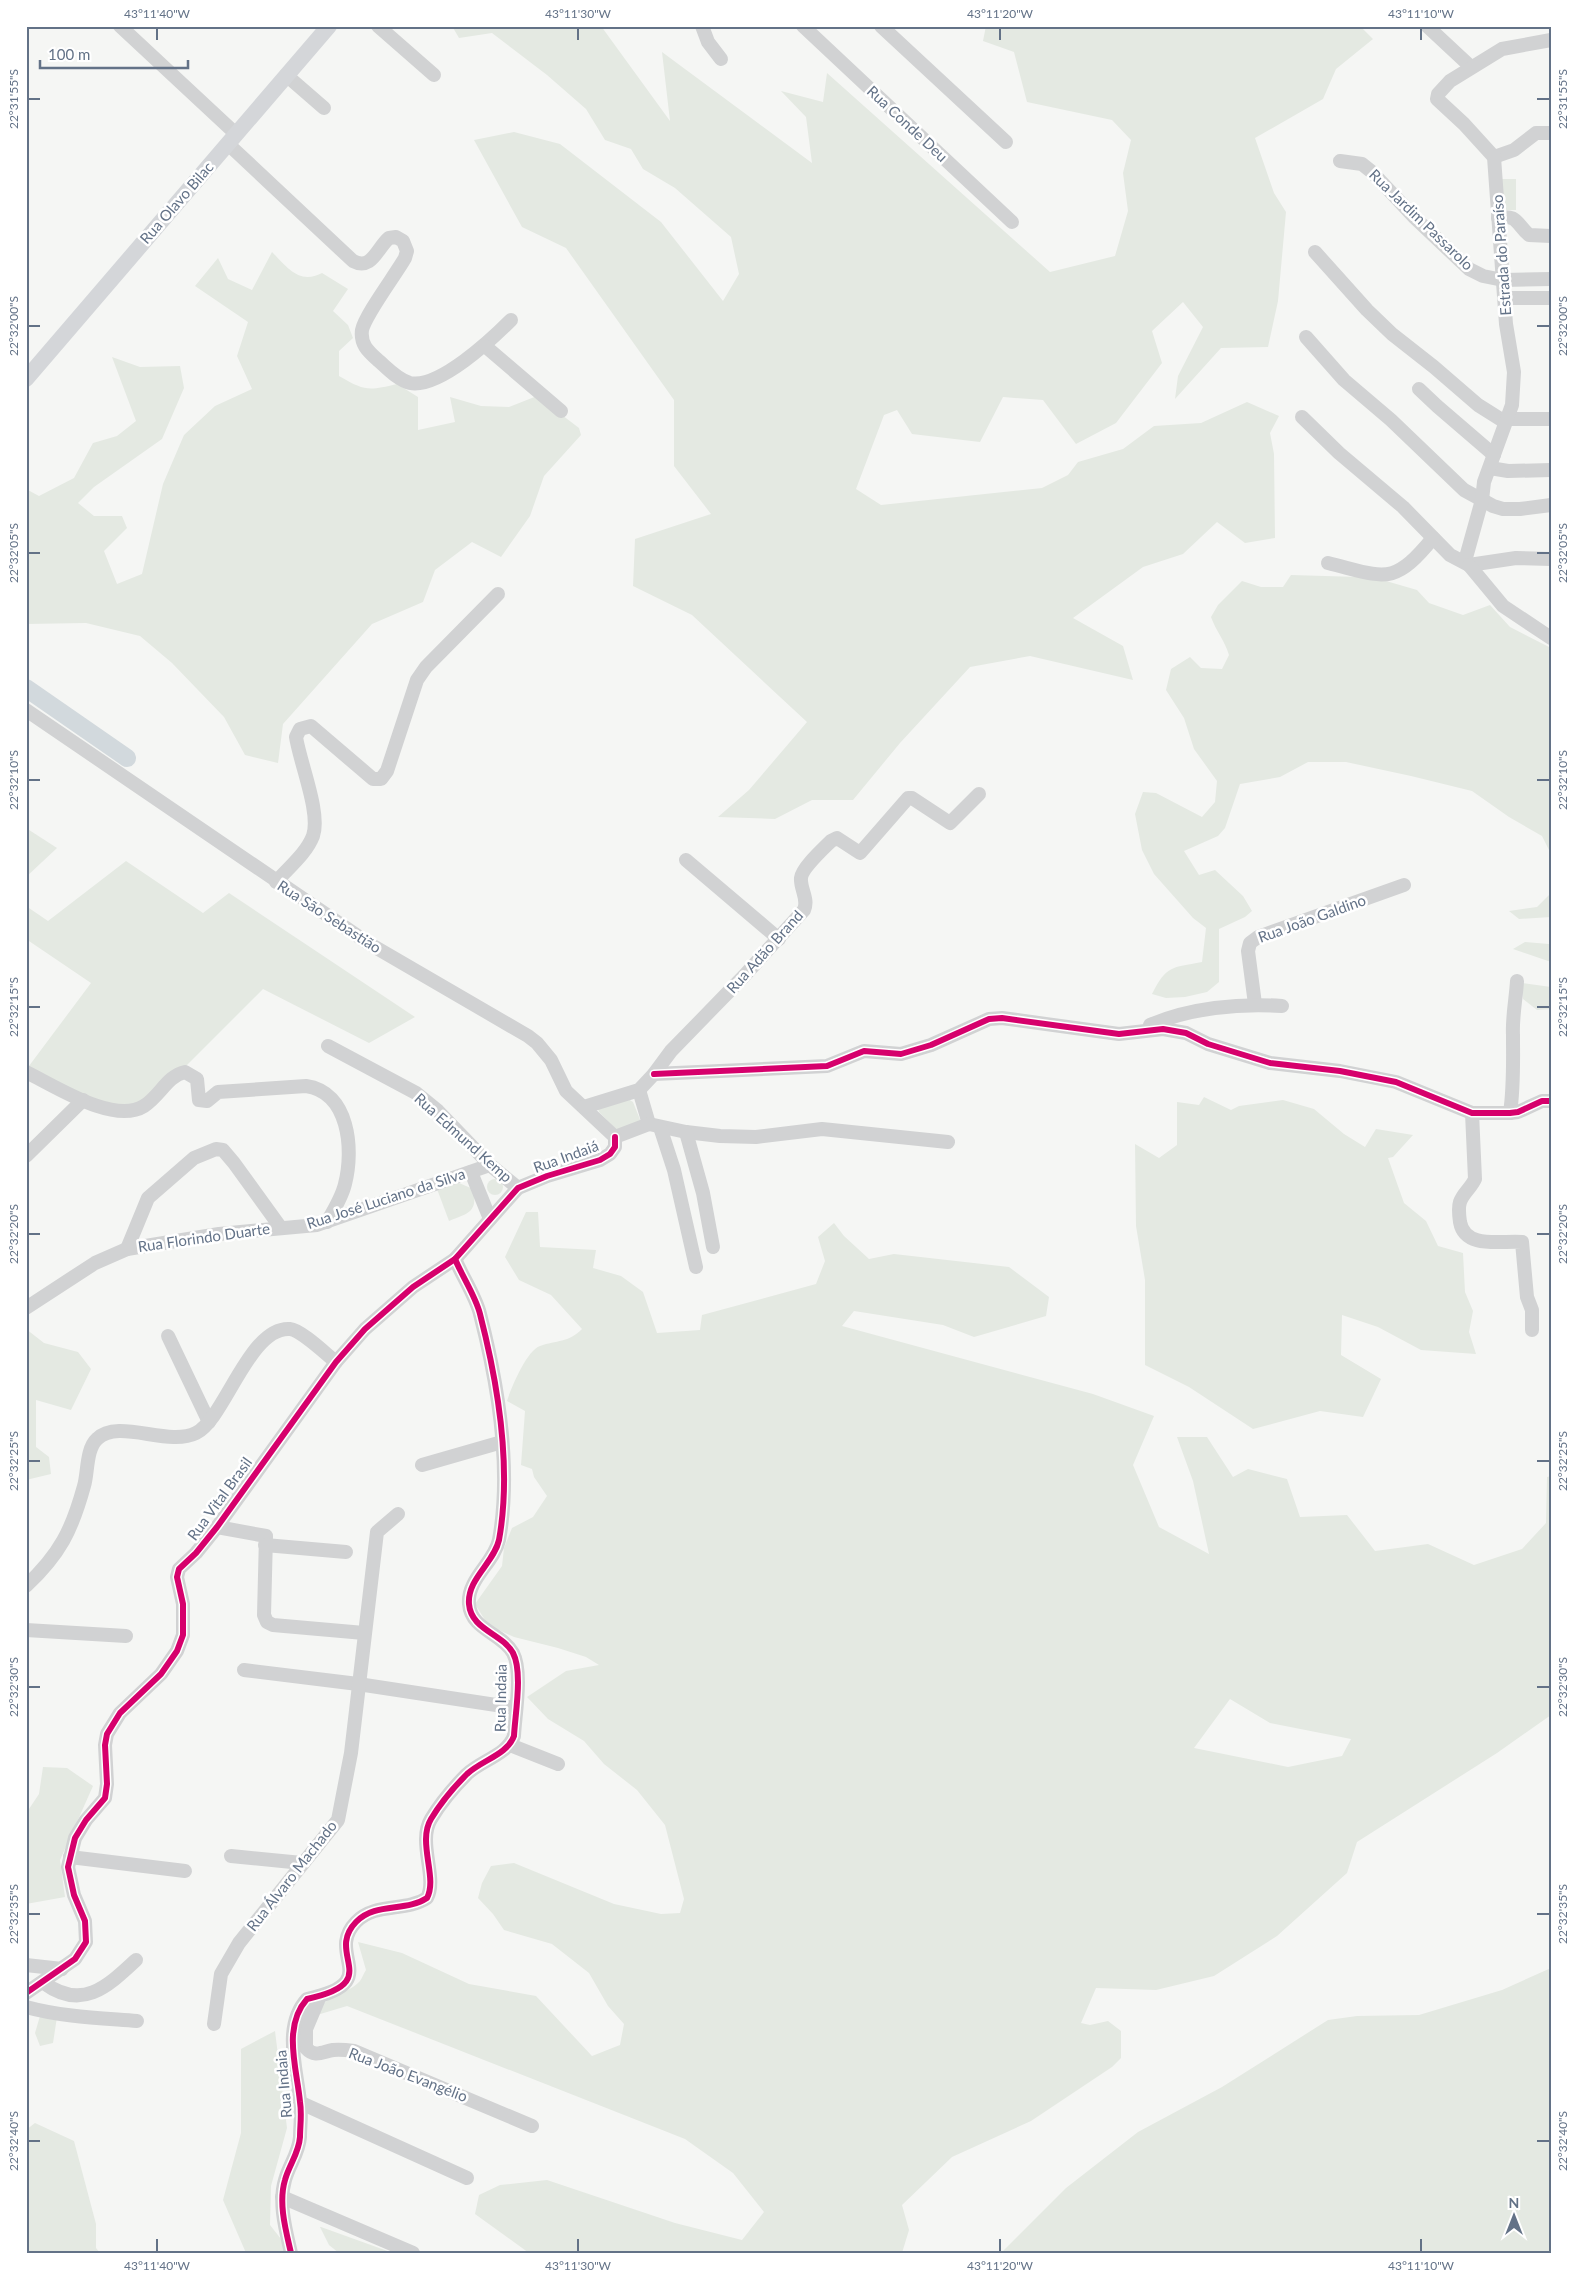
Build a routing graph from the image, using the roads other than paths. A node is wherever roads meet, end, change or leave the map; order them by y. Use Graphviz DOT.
graph roads {
  1 [pos="120,26"];
  2 [pos="329,26"];
  3 [pos="378,26"];
  4 [pos="702,26"];
  5 [pos="803,26"];
  6 [pos="881,26"];
  7 [pos="1427,26"];
  8 [pos="1551,40"];
  9 [pos="721,59"];
  10 [pos="1471,66"];
  11 [pos="286,75"];
  12 [pos="434,76"];
  13 [pos="324,108"];
  14 [pos="1551,133"];
  15 [pos="232,139"];
  16 [pos="1006,142"];
  17 [pos="1494,158"];
  18 [pos="1340,161"];
  19 [pos="1498,218"];
  20 [pos="1012,222"];
  21 [pos="1551,236"];
  22 [pos="1315,252"];
  23 [pos="1551,279"];
  24 [pos="1503,280"];
  25 [pos="1505,298"];
  26 [pos="1551,298"];
  27 [pos="511,320"];
  28 [pos="1306,337"];
  29 [pos="485,346"];
  30 [pos="26,379"];
  31 [pos="1419,389"];
  32 [pos="561,411"];
  33 [pos="1302,417"];
  34 [pos="1551,419"];
  35 [pos="1506,420"];
  36 [pos="1494,455"];
  37 [pos="1490,468"];
  38 [pos="1551,470"];
  39 [pos="1482,500"];
  40 [pos="1551,506"];
  41 [pos="1433,538"];
  42 [pos="1551,559"];
  43 [pos="1328,563"];
  44 [pos="1467,563"];
  45 [pos="498,594"];
  46 [pos="1551,638"];
  47 [pos="26,710"];
  48 [pos="979,794"];
  49 [pos="686,860"];
  50 [pos="276,882"];
  51 [pos="1404,885"];
  52 [pos="779,939"];
  53 [pos="1517,981"];
  54 [pos="1255,1004"];
  55 [pos="1282,1006"];
  56 [pos="1136,1032"];
  57 [pos="328,1046"];
  58 [pos="26,1072"];
  59 [pos="654,1074"];
  60 [pos="639,1090"];
  61 [pos="83,1100"];
  62 [pos="1551,1101"];
  63 [pos="584,1107"];
  64 [pos="1472,1113"];
  65 [pos="1510,1113"];
  66 [pos="655,1126"];
  67 [pos="686,1132"];
  68 [pos="615,1137"];
  69 [pos="948,1142"];
  70 [pos="26,1156"];
  71 [pos="490,1165"];
  72 [pos="471,1172"];
  73 [pos="518,1188"];
  74 [pos="490,1219"];
  75 [pos="327,1222"];
  76 [pos="281,1228"];
  77 [pos="713,1247"];
  78 [pos="127,1249"];
  79 [pos="455,1259"];
  80 [pos="696,1267"];
  81 [pos="26,1308"];
  82 [pos="1532,1330"];
  83 [pos="168,1336"];
  84 [pos="336,1362"];
  85 [pos="209,1422"];
  86 [pos="502,1442"];
  87 [pos="422,1465"];
  88 [pos="398,1514"];
  89 [pos="218,1528"];
  90 [pos="266,1541"];
  91 [pos="346,1552"];
  92 [pos="26,1586"];
  93 [pos="26,1630"];
  94 [pos="364,1633"];
  95 [pos="126,1636"];
  96 [pos="244,1670"];
  97 [pos="358,1684"];
  98 [pos="516,1708"];
  99 [pos="510,1744"];
  100 [pos="558,1764"];
  101 [pos="231,1856"];
  102 [pos="70,1857"];
  103 [pos="302,1863"];
  104 [pos="185,1872"];
  105 [pos="136,1960"];
  106 [pos="26,1965"];
  107 [pos="62,1969"];
  108 [pos="44,1982"];
  109 [pos="26,1993"];
  110 [pos="320,1996"];
  111 [pos="26,2007"];
  112 [pos="137,2021"];
  113 [pos="214,2024"];
  114 [pos="301,2103"];
  115 [pos="532,2126"];
  116 [pos="467,2178"];
  117 [pos="282,2196"];
  118 [pos="291,2253"];
  119 [pos="413,2253"];
  1 -- 15 [label="street"];
  2 -- 11 [label="main road, Rua Olavo Bilac"];
  3 -- 12 [label="street"];
  4 -- 9 [label="street"];
  5 -- 20 [label="street, Rua Conde Deu"];
  6 -- 16 [label="street"];
  7 -- 10 [label="street"];
  8 -- 10 [label="street"];
  10 -- 17 [label="street"];
  11 -- 13 [label="street"];
  11 -- 15 [label="main road, Rua Olavo Bilac"];
  14 -- 17 [label="street"];
  15 -- 29 [label="street"];
  15 -- 30 [label="main road, Rua Olavo Bilac"];
  17 -- 19 [label="street, Estrada do Paraíso"];
  18 -- 24 [label="street, Rua Jardim Passarolo"];
  19 -- 21 [label="street"];
  19 -- 24 [label="street, Estrada do Paraíso"];
  22 -- 35 [label="street"];
  23 -- 24 [label="street, Rua Jardim Passarolo"];
  24 -- 25 [label="street, Estrada do Paraíso"];
  25 -- 26 [label="street"];
  25 -- 35 [label="street, Estrada do Paraíso"];
  27 -- 29 [label="street"];
  28 -- 39 [label="street"];
  29 -- 32 [label="street"];
  31 -- 36 [label="street"];
  33 -- 41 [label="street"];
  34 -- 35 [label="street"];
  35 -- 36 [label="street, Estrada do Paraíso"];
  36 -- 37 [label="street, Estrada do Paraíso"];
  37 -- 38 [label="street"];
  37 -- 39 [label="street, Estrada do Paraíso"];
  39 -- 40 [label="street"];
  39 -- 44 [label="street, Estrada do Paraíso"];
  41 -- 43 [label="street"];
  41 -- 44 [label="street"];
  42 -- 44 [label="street"];
  44 -- 46 [label="street"];
  45 -- 50 [label="street"];
  47 -- 50 [label="street, Rua São Sebastião"];
  48 -- 52 [label="street, Rua Adão Brand"];
  49 -- 52 [label="street"];
  50 -- 63 [label="street, Rua São Sebastião"];
  51 -- 54 [label="street, Rua João Galdino"];
  52 -- 59 [label="street, Rua Adão Brand"];
  53 -- 65 [label="street"];
  54 -- 55 [label="street"];
  54 -- 56 [label="street"];
  56 -- 59 [label="street"];
  56 -- 64 [label="street"];
  57 -- 71 [label="street, Rua Edmund Kemp"];
  58 -- 61 [label="street"];
  59 -- 60 [label="street, Rua Adão Brand"];
  60 -- 63 [label="street"];
  60 -- 66 [label="street"];
  61 -- 70 [label="street"];
  61 -- 75 [label="street"];
  62 -- 65 [label="street"];
  63 -- 68 [label="street, Rua São Sebastião"];
  64 -- 65 [label="street"];
  64 -- 82 [label="street"];
  66 -- 67 [label="street"];
  66 -- 68 [label="street"];
  66 -- 80 [label="street"];
  67 -- 69 [label="street"];
  67 -- 77 [label="street"];
  68 -- 73 [label="street, Rua Indaiá"];
  71 -- 72 [label="street, Rua José Luciano da Silva"];
  71 -- 73 [label="street, Rua Edmund Kemp"];
  72 -- 74 [label="street"];
  72 -- 75 [label="street, Rua José Luciano da Silva"];
  73 -- 74 [label="street, Rua Indaiá"];
  74 -- 79 [label="street, Rua Indaiá"];
  75 -- 76 [label="street, Rua José Luciano da Silva"];
  76 -- 78 [label="street, Rua Florindo Duarte"];
  76 -- 78 [label="street"];
  78 -- 81 [label="street, Rua Florindo Duarte"];
  79 -- 84 [label="street, Rua Vital Brasil"];
  79 -- 86 [label="street, Rua Indaia"];
  83 -- 85 [label="street"];
  84 -- 85 [label="street"];
  84 -- 89 [label="street, Rua Vital Brasil"];
  85 -- 92 [label="street"];
  86 -- 87 [label="street"];
  86 -- 98 [label="street, Rua Indaia"];
  88 -- 94 [label="street, Rua Álvaro Machado"];
  89 -- 90 [label="street"];
  89 -- 102 [label="street, Rua Vital Brasil"];
  90 -- 91 [label="street"];
  90 -- 94 [label="street"];
  93 -- 95 [label="street"];
  94 -- 97 [label="street, Rua Álvaro Machado"];
  96 -- 97 [label="street"];
  97 -- 98 [label="street"];
  97 -- 103 [label="street, Rua Álvaro Machado"];
  98 -- 99 [label="street, Rua Indaia"];
  99 -- 100 [label="street"];
  99 -- 110 [label="street, Rua Indaia"];
  101 -- 103 [label="street"];
  102 -- 104 [label="street"];
  102 -- 107 [label="street, Rua Vital Brasil"];
  103 -- 113 [label="street, Rua Álvaro Machado"];
  105 -- 108 [label="street"];
  106 -- 107 [label="street"];
  107 -- 108 [label="street, Rua Vital Brasil"];
  108 -- 109 [label="street, Rua Vital Brasil"];
  110 -- 114 [label="street, Rua Indaia"];
  110 -- 115 [label="street, Rua João Evangélio"];
  111 -- 112 [label="street"];
  114 -- 116 [label="street"];
  114 -- 117 [label="street, Rua Indaia"];
  117 -- 118 [label="street, Rua Indaia"];
  117 -- 119 [label="street"];
}
